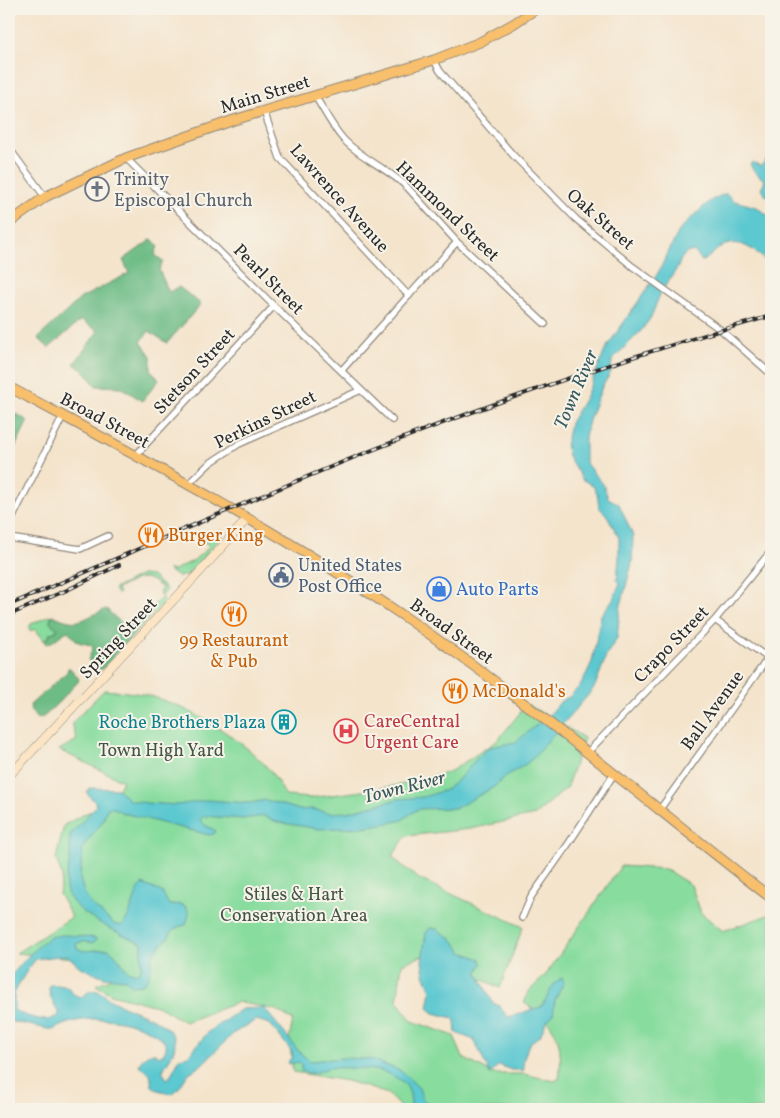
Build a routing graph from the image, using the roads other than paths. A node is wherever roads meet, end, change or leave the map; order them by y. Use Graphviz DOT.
graph roads {
  1 [pos="536,9"];
  2 [pos="434,60"];
  3 [pos="315,96"];
  4 [pos="264,111"];
  5 [pos="9,148"];
  6 [pos="126,158"];
  7 [pos="45,197"];
  8 [pos="9,224"];
  9 [pos="457,242"];
  10 [pos="408,296"];
  11 [pos="274,306"];
  12 [pos="545,324"];
  13 [pos="341,371"];
  14 [pos="771,374"];
  15 [pos="9,388"];
  16 [pos="361,390"];
  17 [pos="63,416"];
  18 [pos="392,420"];
  19 [pos="136,455"];
  20 [pos="188,484"];
  21 [pos="247,518"];
  22 [pos="9,525"];
  23 [pos="108,536"];
  24 [pos="9,538"];
  25 [pos="771,551"];
  26 [pos="715,620"];
  27 [pos="587,753"];
  28 [pos="614,774"];
  29 [pos="9,776"];
  30 [pos="660,809"];
  31 [pos="771,898"];
  32 [pos="522,918"];
  1 -- 2 [label="main road, Main Street"];
  2 -- 3 [label="main road, Main Street"];
  2 -- 14 [label="street, Oak Street"];
  3 -- 4 [label="main road, Main Street"];
  3 -- 9 [label="street, Hammond Street"];
  4 -- 6 [label="main road, Main Street"];
  4 -- 10 [label="street, Lawrence Avenue"];
  5 -- 7 [label="street"];
  6 -- 7 [label="main road, Main Street"];
  6 -- 11 [label="street, Pearl Street"];
  7 -- 8 [label="main road, Main Street"];
  9 -- 10 [label="street"];
  9 -- 12 [label="street, Hammond Street"];
  10 -- 13 [label="street"];
  11 -- 13 [label="street, Pearl Street"];
  11 -- 19 [label="street, Stetson Street"];
  13 -- 16 [label="street, Pearl Street"];
  15 -- 17 [label="main road, Broad Street"];
  16 -- 18 [label="street, Pearl Street"];
  16 -- 20 [label="street, Perkins Street"];
  17 -- 19 [label="main road, Broad Street"];
  17 -- 22 [label="street"];
  19 -- 20 [label="main road, Broad Street"];
  20 -- 21 [label="main road, Broad Street"];
  21 -- 27 [label="main road, Broad Street"];
  21 -- 29 [label="street, Spring Street"];
  23 -- 24 [label="street"];
  25 -- 26 [label="street, Crapo Street"];
  26 -- 27 [label="street, Crapo Street"];
  26 -- 30 [label="street, Ball Avenue"];
  27 -- 28 [label="main road, Broad Street"];
  28 -- 30 [label="main road, Broad Street"];
  28 -- 32 [label="street"];
  30 -- 31 [label="main road, Broad Street"];
}
